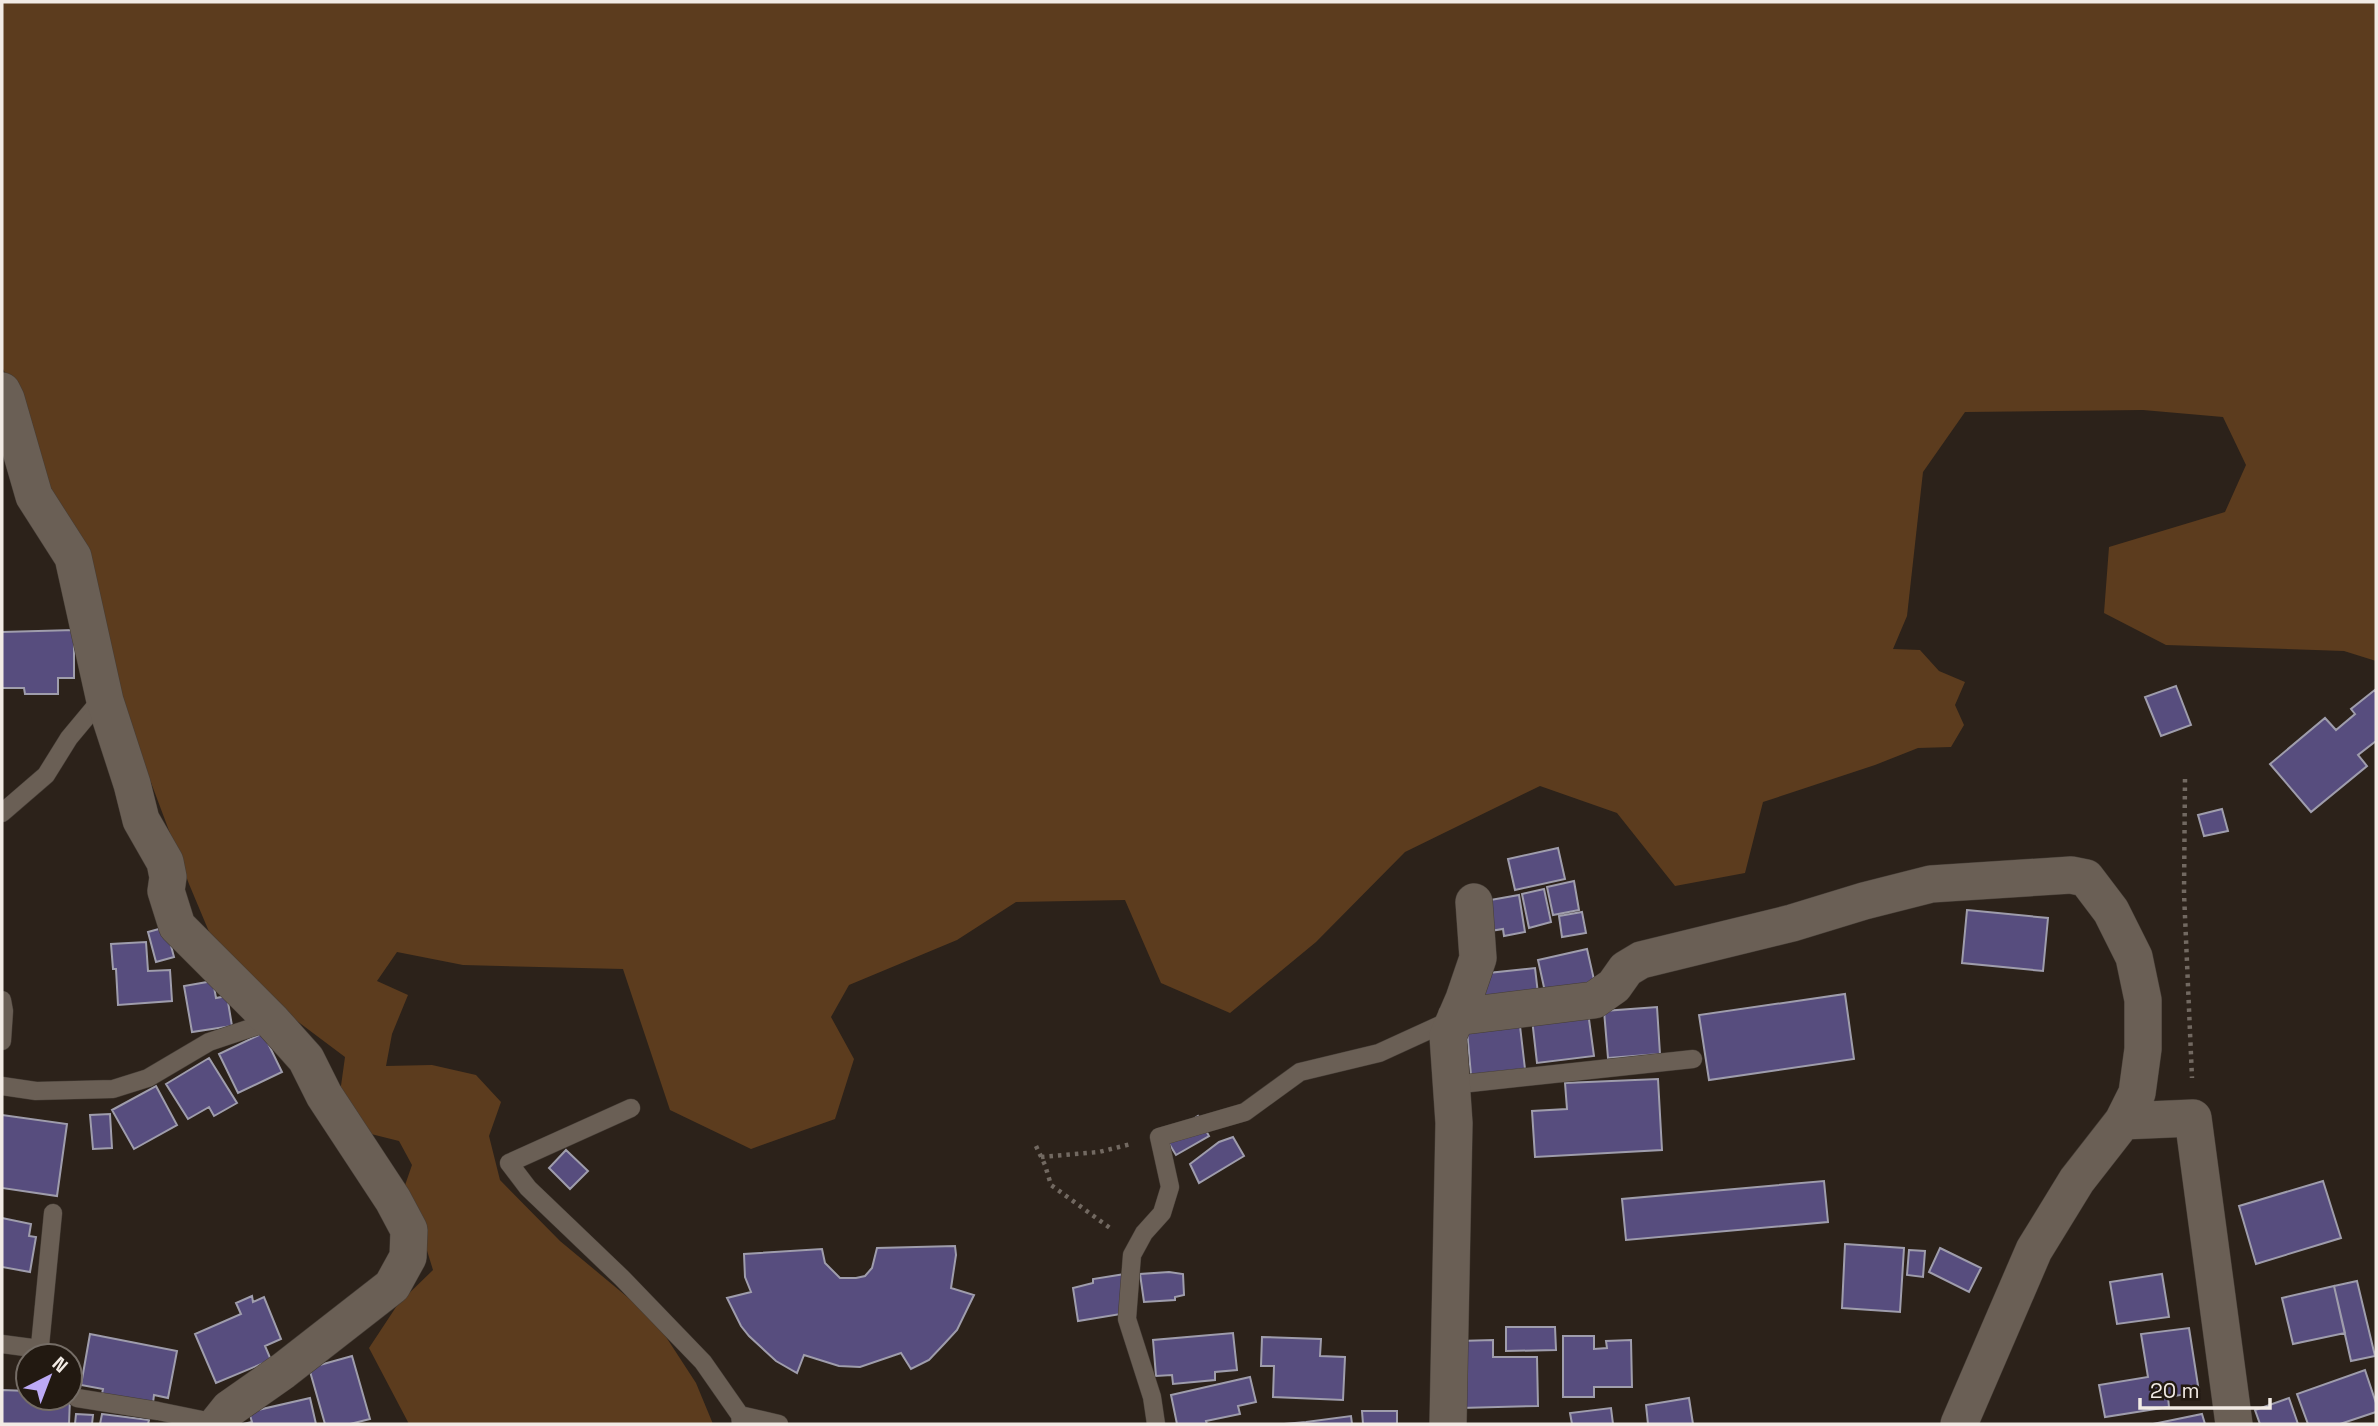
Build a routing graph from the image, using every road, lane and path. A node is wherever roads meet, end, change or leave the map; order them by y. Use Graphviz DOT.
graph roads {
  1 [pos="2,391"];
  2 [pos="104,696"];
  3 [pos="2185,779"];
  4 [pos="2,813"];
  5 [pos="1474,902"];
  6 [pos="2,1000"];
  7 [pos="1456,1017"];
  8 [pos="272,1021"];
  9 [pos="2,1041"];
  10 [pos="1693,1059"];
  11 [pos="1452,1085"];
  12 [pos="2,1086"];
  13 [pos="631,1108"];
  14 [pos="2193,1118"];
  15 [pos="2123,1121"];
  16 [pos="1159,1137"];
  17 [pos="1036,1146"];
  18 [pos="1041,1157"];
  19 [pos="53,1213"];
  20 [pos="1136,1248"];
  21 [pos="40,1342"];
  22 [pos="84,1399"];
  23 [pos="740,1420"];
  24 [pos="211,1424"];
  25 [pos="217,1424"];
  26 [pos="779,1424"];
  27 [pos="1156,1424"];
  28 [pos="1448,1424"];
  29 [pos="1959,1424"];
  30 [pos="2234,1424"];
  1 -- 2 [label="street"];
  2 -- 4 [label="lane"];
  2 -- 8 [label="street"];
  3 -- 14 [label="path"];
  5 -- 7 [label="street"];
  6 -- 9 [label="lane"];
  7 -- 11 [label="street"];
  7 -- 15 [label="street"];
  7 -- 16 [label="lane"];
  8 -- 12 [label="lane"];
  8 -- 25 [label="street"];
  10 -- 11 [label="lane"];
  11 -- 28 [label="street"];
  13 -- 23 [label="lane"];
  14 -- 15 [label="street"];
  14 -- 30 [label="street"];
  15 -- 29 [label="street"];
  16 -- 18 [label="path"];
  16 -- 20 [label="lane"];
  17 -- 18 [label="path"];
  18 -- 20 [label="path"];
  19 -- 21 [label="lane"];
  20 -- 27 [label="lane"];
  22 -- 24 [label="lane"];
  23 -- 26 [label="lane"];
}
